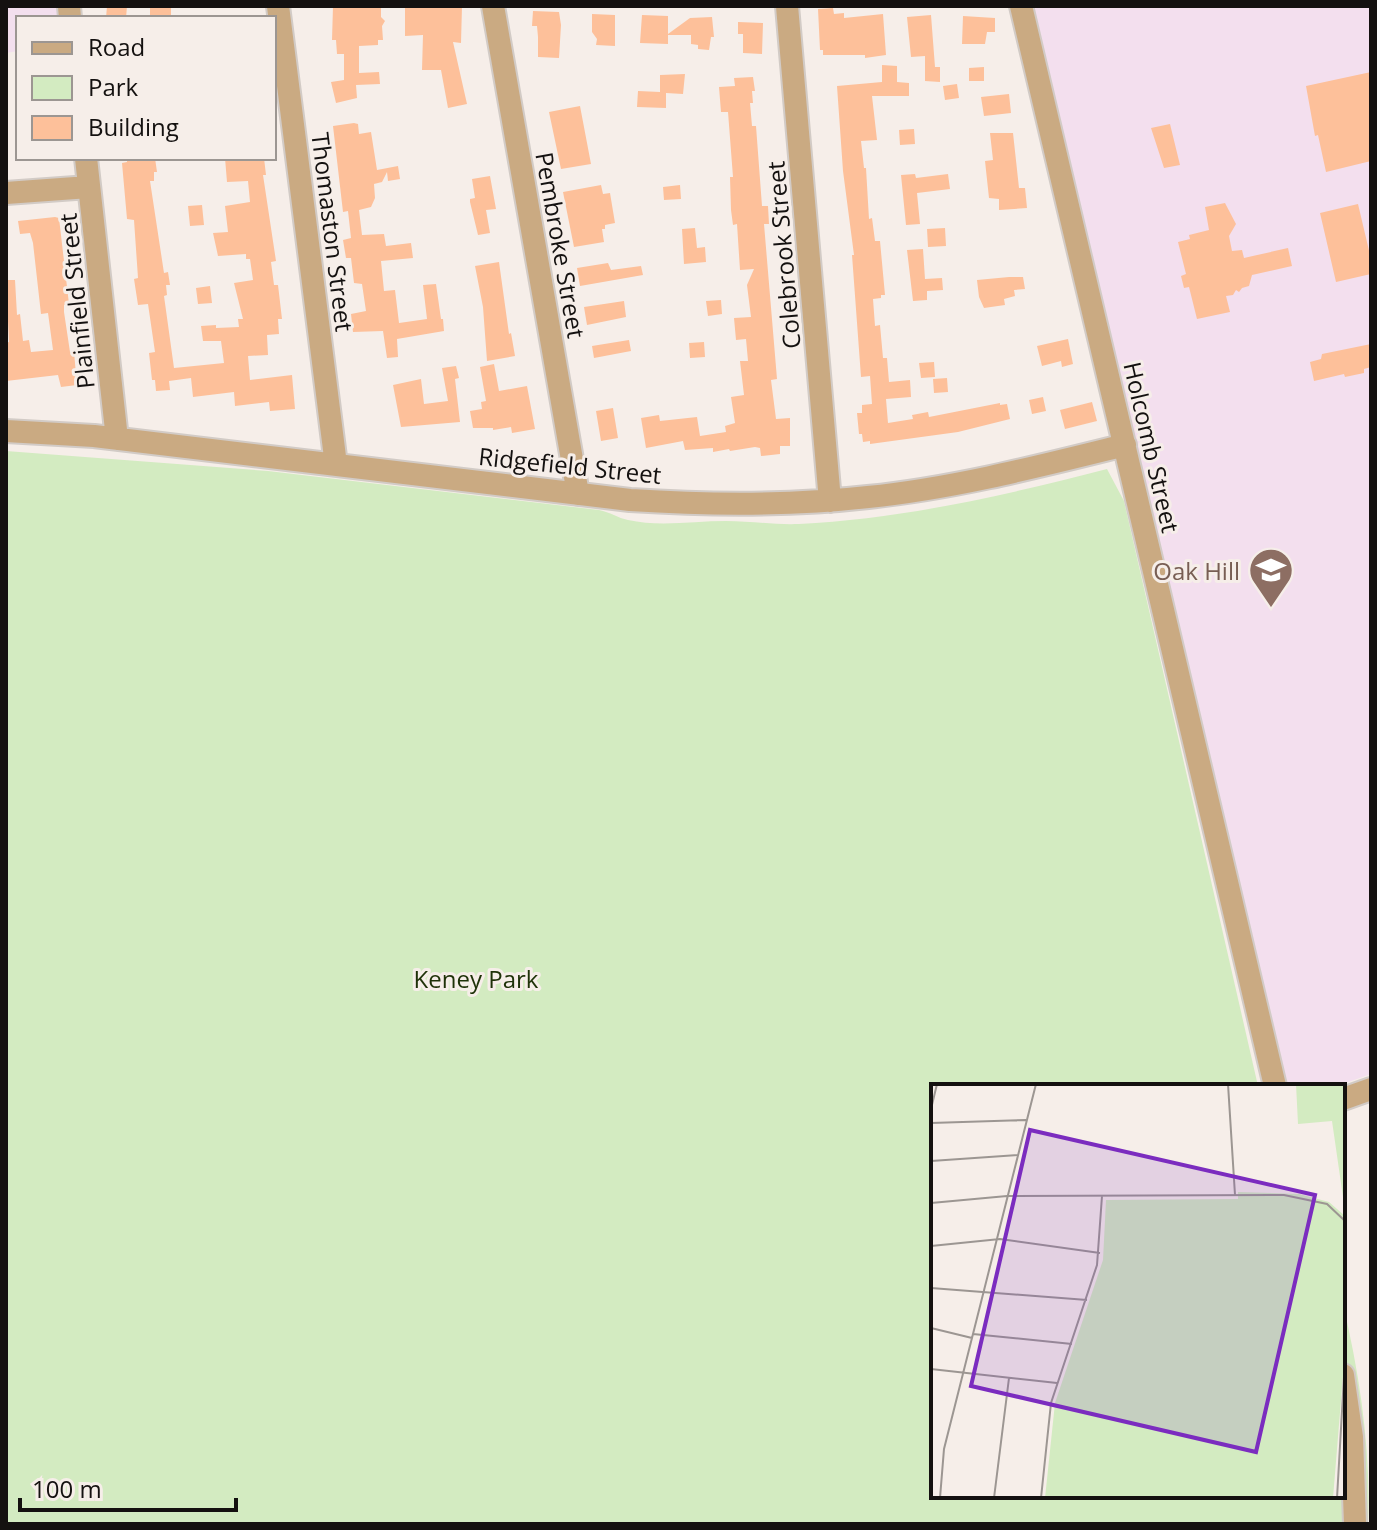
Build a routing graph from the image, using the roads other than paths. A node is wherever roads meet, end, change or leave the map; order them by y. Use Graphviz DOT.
graph roads {
  1 [pos="278,6"];
  2 [pos="493,6"];
  3 [pos="787,6"];
  4 [pos="1021,6"];
  5 [pos="86,160"];
  6 [pos="89,187"];
  7 [pos="6,193"];
  8 [pos="6,431"];
  9 [pos="117,439"];
  10 [pos="1125,445"];
  11 [pos="336,465"];
  12 [pos="578,494"];
  13 [pos="830,501"];
  14 [pos="1275,1084"];
  15 [pos="1371,1089"];
  16 [pos="1345,1098"];
  17 [pos="1345,1392"];
  18 [pos="1355,1524"];
  1 -- 11 [label="street, Thomaston Street"];
  2 -- 12 [label="street, Pembroke Street"];
  3 -- 13 [label="street, Colebrook Street"];
  4 -- 10 [label="street, Holcomb Street"];
  5 -- 6 [label="street, Plainfield Street"];
  6 -- 7 [label="street"];
  6 -- 9 [label="street, Plainfield Street"];
  8 -- 9 [label="street, Ridgefield Street"];
  9 -- 11 [label="street, Ridgefield Street"];
  10 -- 13 [label="street, Ridgefield Street"];
  10 -- 14 [label="street, Holcomb Street"];
  11 -- 12 [label="street, Ridgefield Street"];
  12 -- 13 [label="street, Ridgefield Street"];
  15 -- 16 [label="street"];
  17 -- 18 [label="street"];
}
